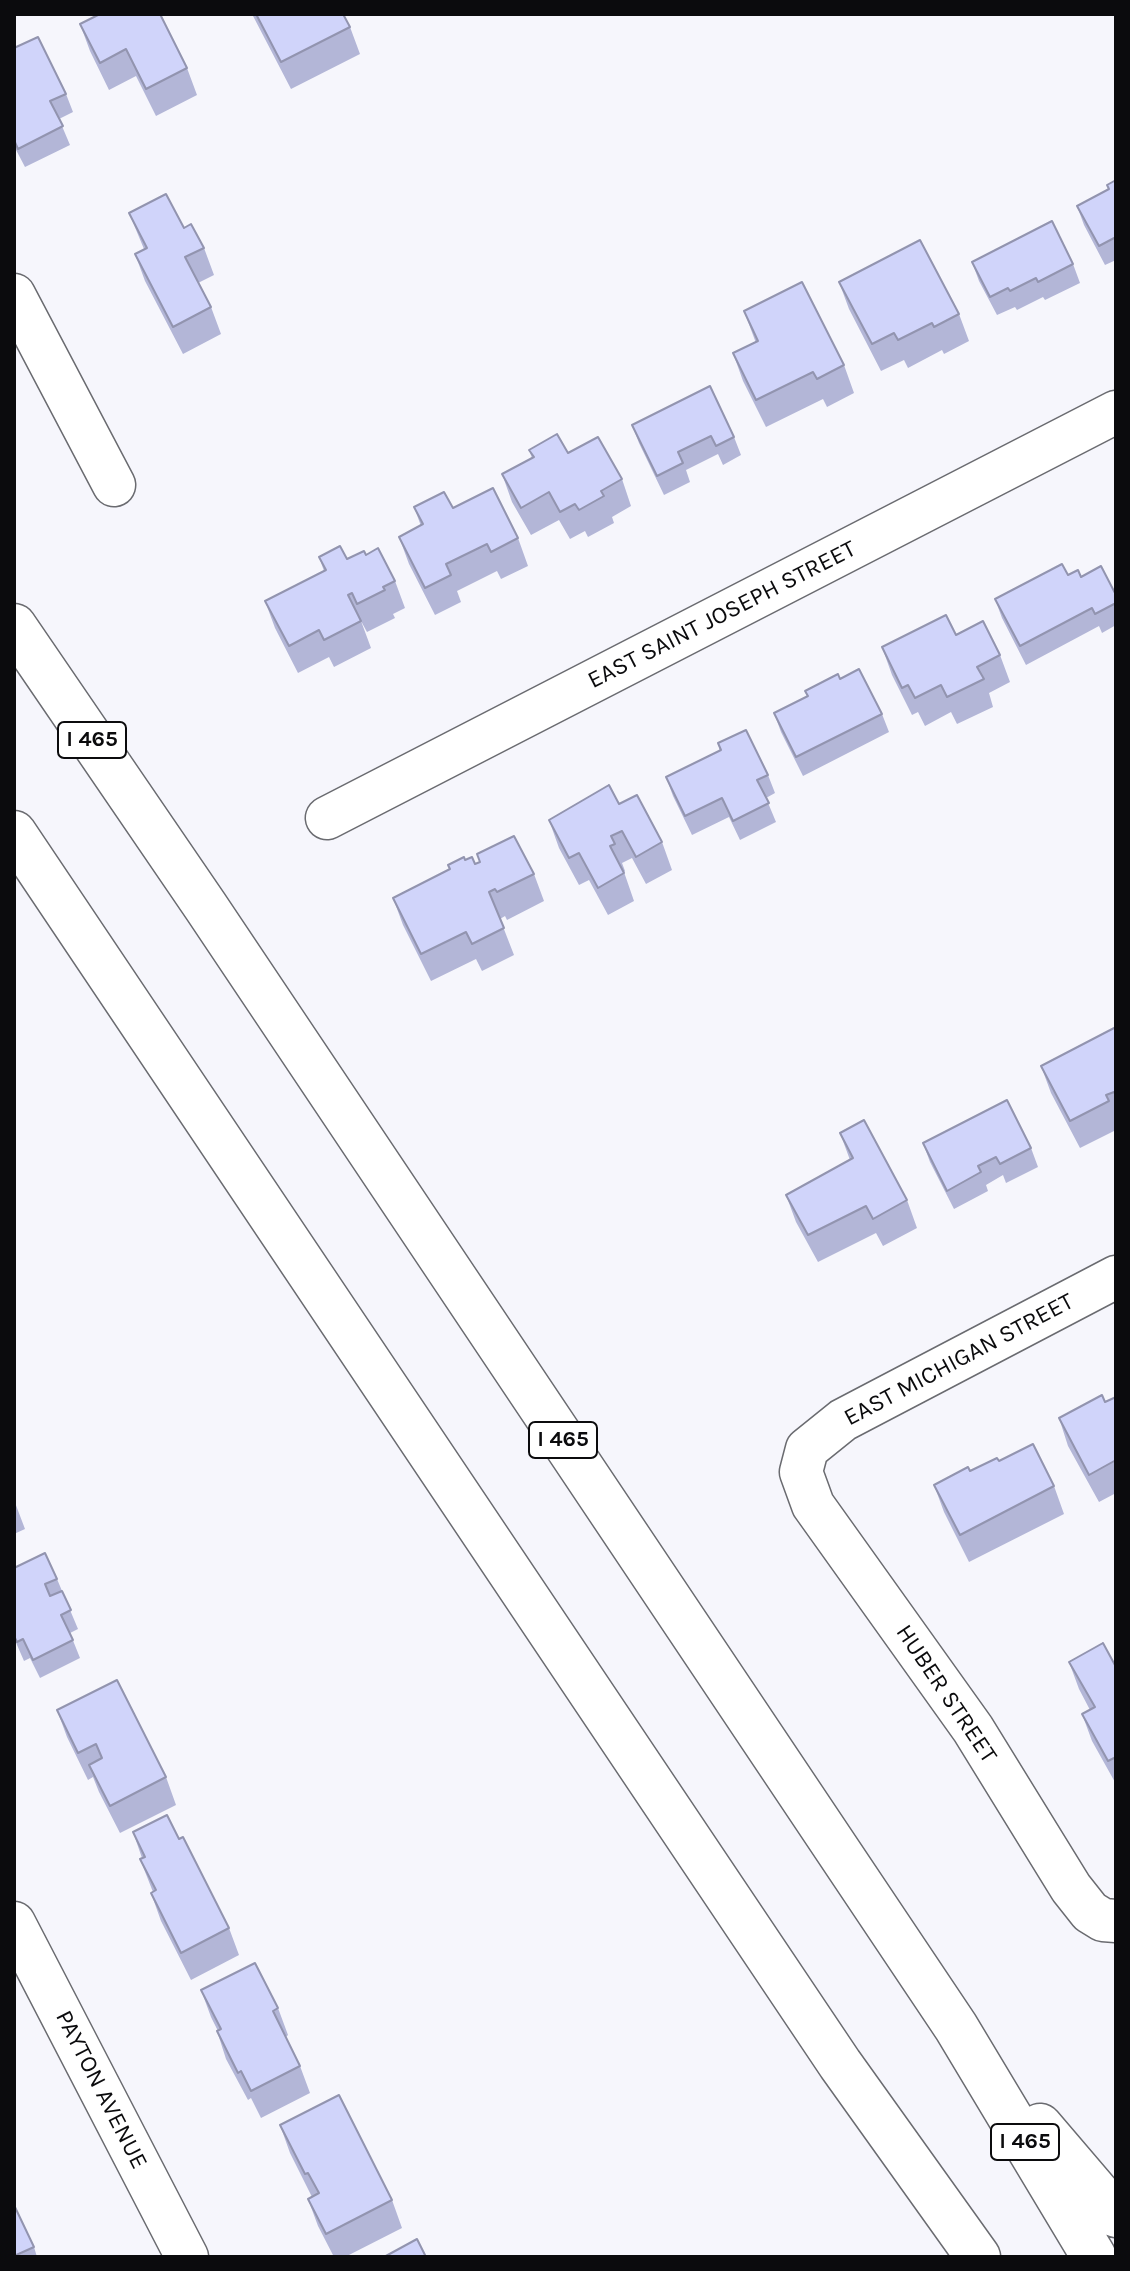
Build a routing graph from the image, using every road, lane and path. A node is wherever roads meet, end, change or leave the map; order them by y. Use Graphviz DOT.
graph roads {
  1 [pos="14,295"];
  2 [pos="1116,412"];
  3 [pos="114,485"];
  4 [pos="14,626"];
  5 [pos="327,818"];
  6 [pos="14,833"];
  7 [pos="1116,1277"];
  8 [pos="807,1449"];
  9 [pos="1116,1921"];
  10 [pos="14,1923"];
  11 [pos="956,2027"];
  12 [pos="840,2064"];
  13 [pos="1116,2215"];
  14 [pos="187,2257"];
  15 [pos="947,2257"];
  16 [pos="978,2257"];
  17 [pos="1094,2257"];
  1 -- 3 [label="street"];
  2 -- 5 [label="street, EAST SAINT JOSEPH STREET"];
  4 -- 11 [label="highway, I 465"];
  6 -- 12 [label="highway"];
  7 -- 8 [label="street, EAST MICHIGAN STREET"];
  8 -- 9 [label="street, HUBER STREET"];
  10 -- 14 [label="street, PAYTON AVENUE"];
  11 -- 13 [label="highway"];
  11 -- 17 [label="highway, I 465"];
  12 -- 15 [label="highway"];
  12 -- 16 [label="highway"];
}
